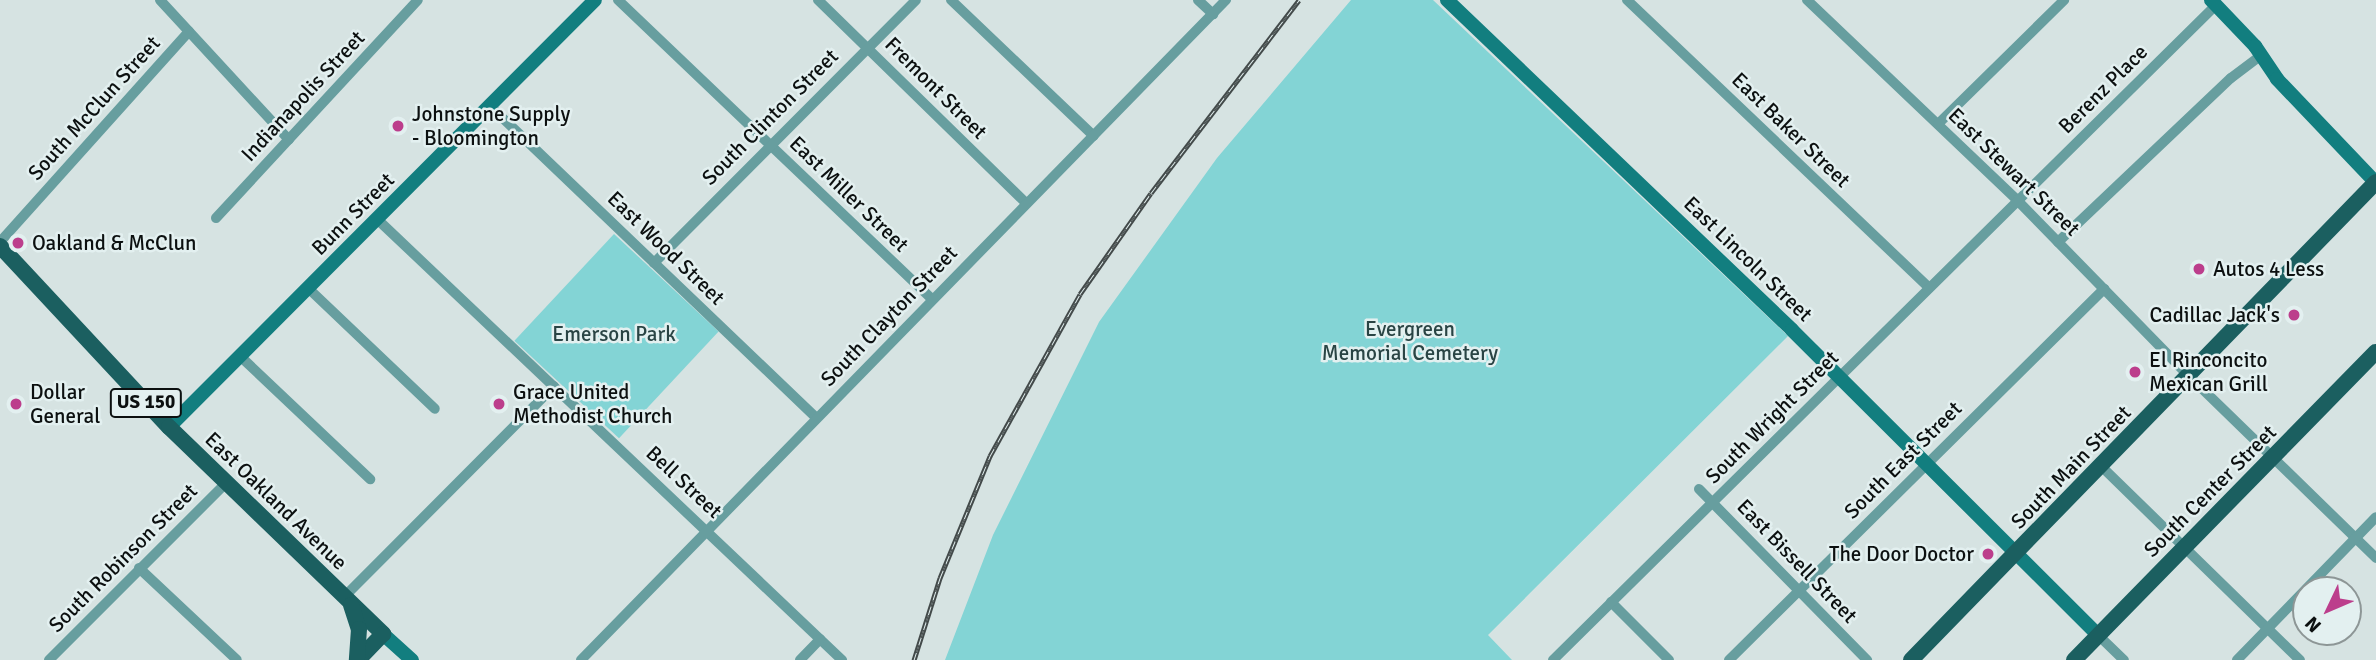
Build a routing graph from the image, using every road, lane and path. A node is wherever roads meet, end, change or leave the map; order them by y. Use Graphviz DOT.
graph roads {
  1 [pos="160,0"];
  2 [pos="418,0"];
  3 [pos="595,0"];
  4 [pos="618,0"];
  5 [pos="818,0"];
  6 [pos="916,0"];
  7 [pos="951,0"];
  8 [pos="1198,0"];
  9 [pos="1226,0"];
  10 [pos="1627,0"];
  11 [pos="1807,0"];
  12 [pos="2064,0"];
  13 [pos="1450,1"];
  14 [pos="2213,2"];
  15 [pos="1213,14"];
  16 [pos="189,32"];
  17 [pos="868,48"];
  18 [pos="2262,55"];
  19 [pos="490,106"];
  20 [pos="1938,124"];
  21 [pos="1094,136"];
  22 [pos="289,139"];
  23 [pos="771,146"];
  24 [pos="2376,183"];
  25 [pos="2017,200"];
  26 [pos="1026,203"];
  27 [pos="216,218"];
  28 [pos="377,219"];
  29 [pos="2058,242"];
  30 [pos="0,244"];
  31 [pos="654,263"];
  32 [pos="308,288"];
  33 [pos="1929,288"];
  34 [pos="2104,289"];
  35 [pos="932,299"];
  36 [pos="2376,352"];
  37 [pos="241,357"];
  38 [pos="2189,376"];
  39 [pos="1840,378"];
  40 [pos="554,386"];
  41 [pos="435,409"];
  42 [pos="816,418"];
  43 [pos="169,427"];
  44 [pos="2273,457"];
  45 [pos="1926,465"];
  46 [pos="2101,466"];
  47 [pos="369,479"];
  48 [pos="226,483"];
  49 [pos="1699,489"];
  50 [pos="1713,503"];
  51 [pos="2376,517"];
  52 [pos="706,530"];
  53 [pos="2355,538"];
  54 [pos="2184,547"];
  55 [pos="2015,554"];
  56 [pos="2376,558"];
  57 [pos="139,568"];
  58 [pos="1799,590"];
  59 [pos="347,598"];
  60 [pos="1611,602"];
  61 [pos="2268,629"];
  62 [pos="383,634"];
  63 [pos="2098,635"];
  64 [pos="820,639"];
  65 [pos="49,660"];
  66 [pos="237,660"];
  67 [pos="358,660"];
  68 [pos="412,660"];
  69 [pos="581,660"];
  70 [pos="800,660"];
  71 [pos="842,660"];
  72 [pos="1553,660"];
  73 [pos="1669,660"];
  74 [pos="1730,660"];
  75 [pos="1867,660"];
  76 [pos="1911,660"];
  77 [pos="2074,660"];
  78 [pos="2124,660"];
  79 [pos="2237,660"];
  80 [pos="2300,660"];
  1 -- 16 [label="street"];
  2 -- 22 [label="street, Indianapolis Street"];
  3 -- 19 [label="main road, Bunn Street"];
  4 -- 23 [label="street, East Miller Street"];
  5 -- 17 [label="street, Fremont Street"];
  6 -- 17 [label="street, South Clinton Street"];
  7 -- 21 [label="street"];
  8 -- 15 [label="street"];
  9 -- 15 [label="street, South Clayton Street"];
  10 -- 33 [label="street, East Baker Street"];
  11 -- 20 [label="street, East Stewart Street"];
  12 -- 20 [label="street"];
  13 -- 39 [label="main road, East Lincoln Street"];
  14 -- 18 [label="main road"];
  14 -- 25 [label="street, Berenz Place"];
  15 -- 21 [label="street, South Clayton Street"];
  16 -- 22 [label="street"];
  16 -- 30 [label="street, South McClun Street"];
  17 -- 23 [label="street, South Clinton Street"];
  17 -- 26 [label="street, Fremont Street"];
  18 -- 24 [label="main road"];
  18 -- 29 [label="street"];
  19 -- 28 [label="main road, Bunn Street"];
  19 -- 31 [label="street, East Wood Street"];
  20 -- 25 [label="street, East Stewart Street"];
  21 -- 26 [label="street, South Clayton Street"];
  22 -- 27 [label="street, Indianapolis Street"];
  23 -- 31 [label="street, South Clinton Street"];
  23 -- 35 [label="street, East Miller Street"];
  24 -- 38 [label="main road, South Main Street"];
  25 -- 29 [label="street, East Stewart Street"];
  25 -- 33 [label="street, South Wright Street"];
  26 -- 35 [label="street, South Clayton Street"];
  28 -- 32 [label="main road, Bunn Street"];
  28 -- 40 [label="street, Bell Street"];
  29 -- 34 [label="street, East Stewart Street"];
  30 -- 43 [label="main road, East Oakland Avenue / US 150"];
  31 -- 42 [label="street, East Wood Street"];
  32 -- 37 [label="main road, Bunn Street"];
  32 -- 41 [label="street"];
  33 -- 39 [label="street, South Wright Street"];
  34 -- 38 [label="street, East Stewart Street"];
  34 -- 45 [label="street, South East Street"];
  35 -- 42 [label="street, South Clayton Street"];
  36 -- 44 [label="main road, South Center Street"];
  37 -- 43 [label="main road, Bunn Street"];
  37 -- 47 [label="street"];
  38 -- 44 [label="street, East Stewart Street"];
  38 -- 46 [label="main road, South Main Street"];
  39 -- 45 [label="main road, East Lincoln Street"];
  39 -- 50 [label="street, South Wright Street"];
  40 -- 52 [label="street, Bell Street"];
  40 -- 59 [label="street"];
  42 -- 52 [label="street, South Clayton Street"];
  43 -- 48 [label="main road, East Oakland Avenue / US 150"];
  44 -- 53 [label="street, East Stewart Street"];
  44 -- 54 [label="main road, South Center Street"];
  45 -- 55 [label="main road, East Lincoln Street"];
  45 -- 58 [label="street, South East Street"];
  46 -- 54 [label="street"];
  46 -- 55 [label="main road, South Main Street"];
  48 -- 57 [label="street, South Robinson Street"];
  48 -- 59 [label="main road, East Oakland Avenue / US 150"];
  49 -- 50 [label="street, East Bissell Street"];
  50 -- 58 [label="street, East Bissell Street"];
  50 -- 60 [label="street, South Wright Street"];
  51 -- 53 [label="street"];
  52 -- 64 [label="street, Bell Street"];
  52 -- 69 [label="street, South Clayton Street"];
  53 -- 56 [label="street, East Stewart Street"];
  53 -- 61 [label="street"];
  54 -- 61 [label="street"];
  54 -- 63 [label="main road, South Center Street"];
  55 -- 63 [label="main road, East Lincoln Street"];
  55 -- 76 [label="main road, South Main Street"];
  57 -- 65 [label="street, South Robinson Street"];
  57 -- 66 [label="street"];
  58 -- 74 [label="street, South East Street"];
  58 -- 75 [label="street, East Bissell Street"];
  59 -- 62 [label="main road, East Oakland Avenue / US 150"];
  59 -- 67 [label="main road"];
  60 -- 72 [label="street, South Wright Street"];
  60 -- 73 [label="street"];
  61 -- 79 [label="street"];
  61 -- 80 [label="street"];
  62 -- 67 [label="main road"];
  62 -- 68 [label="main road, East Oakland Avenue"];
  63 -- 77 [label="main road, South Center Street"];
  63 -- 78 [label="street"];
  64 -- 70 [label="street"];
  64 -- 71 [label="street, Bell Street"];
}
